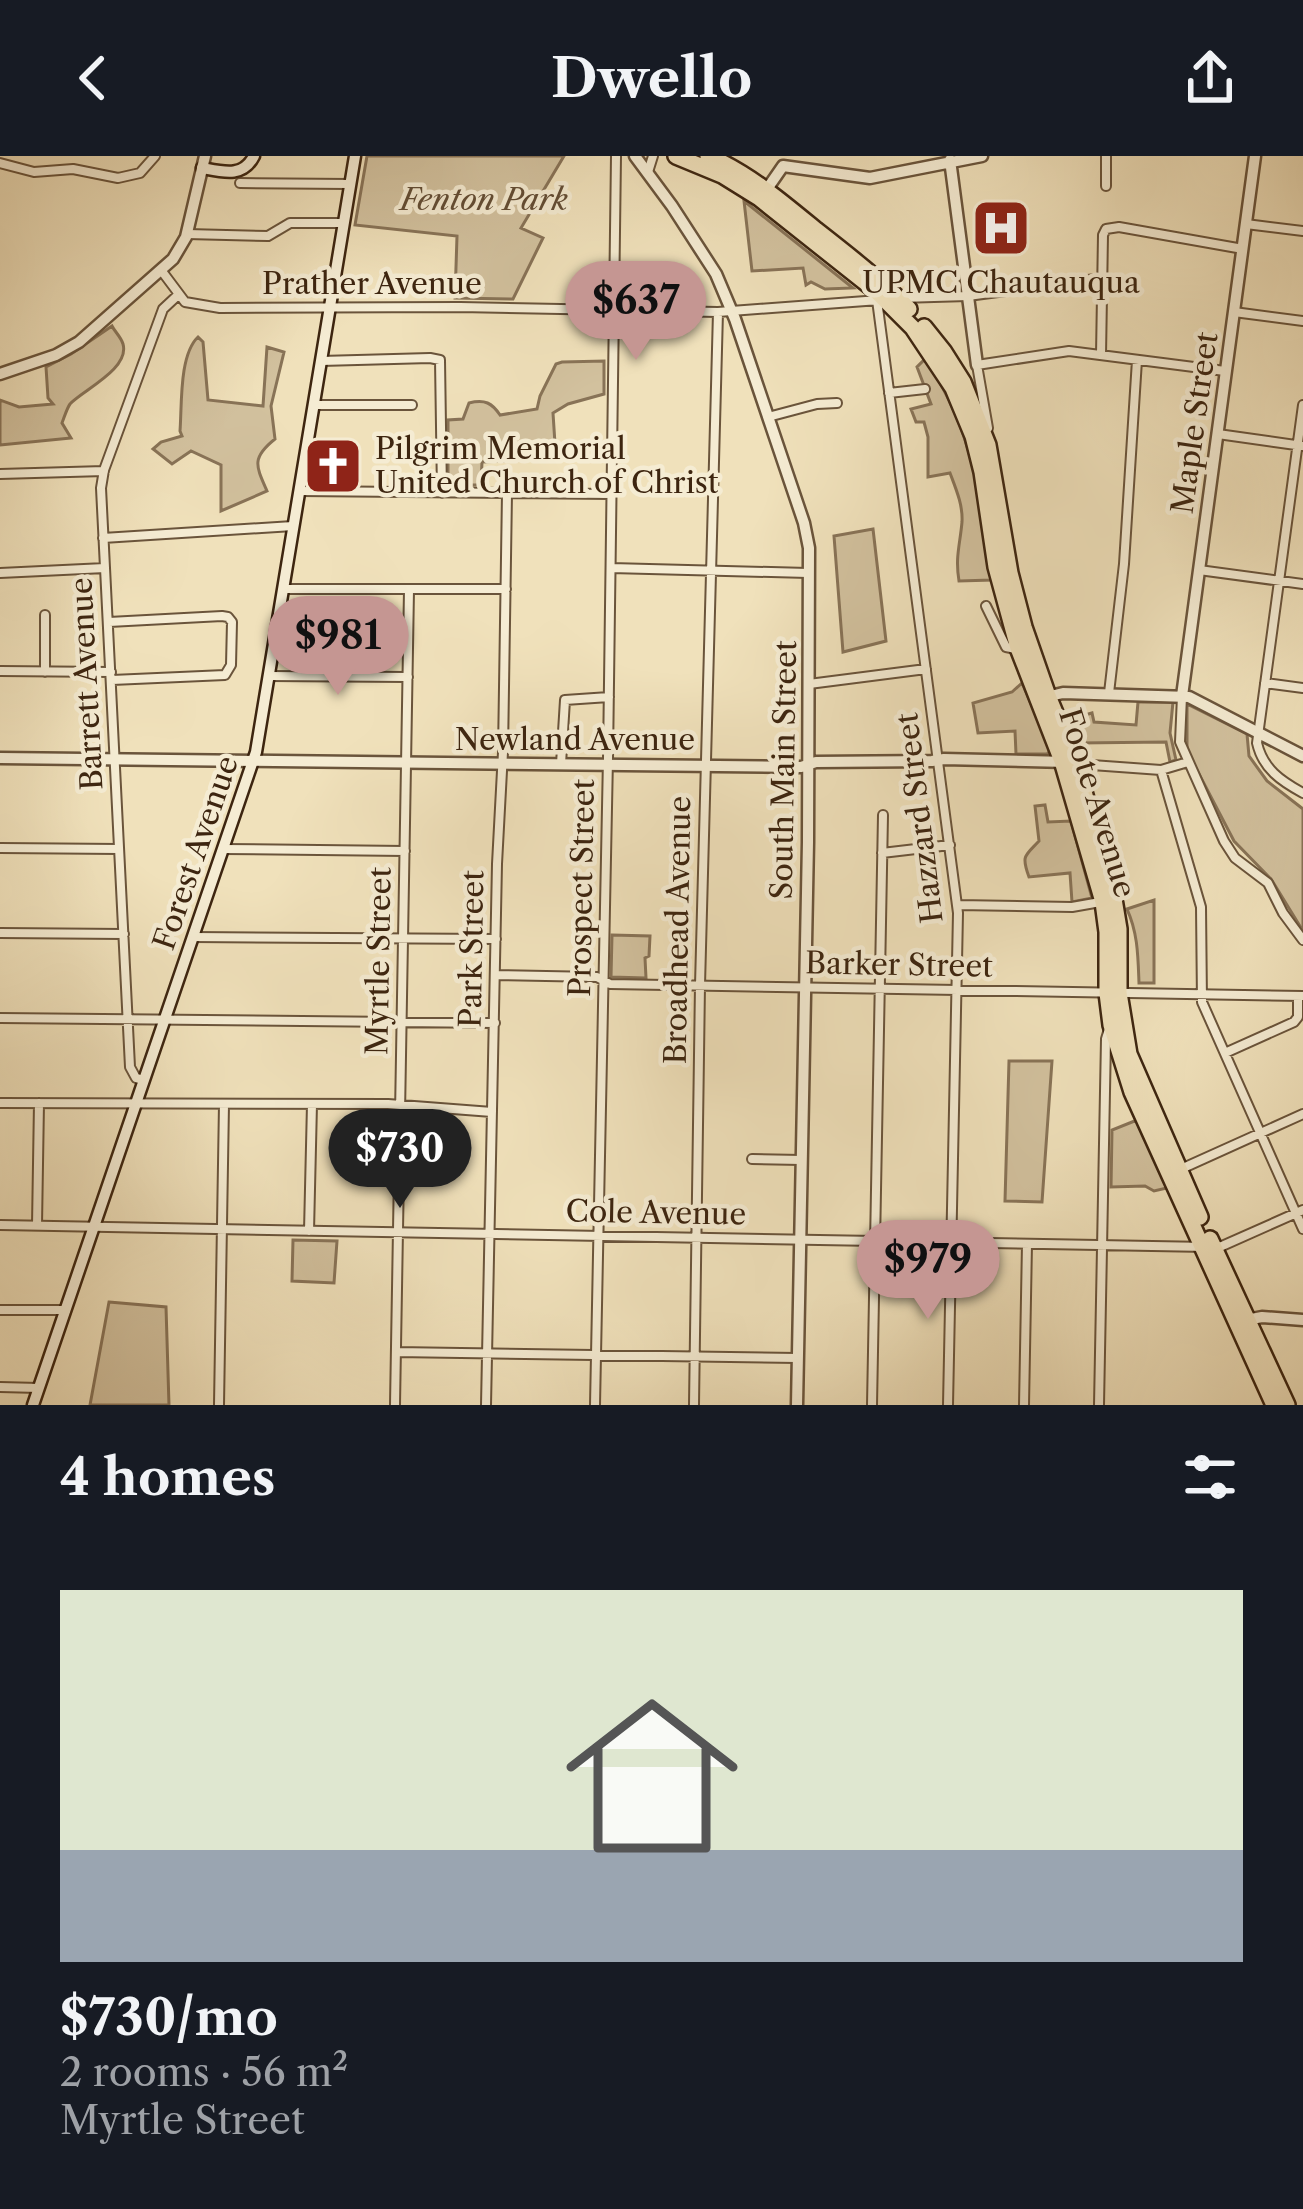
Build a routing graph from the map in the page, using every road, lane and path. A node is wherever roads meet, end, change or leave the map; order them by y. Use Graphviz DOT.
graph roads {
  1 [pos="155,156"];
  2 [pos="254,156"];
  3 [pos="355,156"];
  4 [pos="616,156"];
  5 [pos="635,156"];
  6 [pos="653,156"];
  7 [pos="676,156"];
  8 [pos="708,156"];
  9 [pos="982,156"];
  10 [pos="1106,156"];
  11 [pos="1255,156"];
  12 [pos="950,159"];
  13 [pos="785,161"];
  14 [pos="204,162"];
  15 [pos="0,163"];
  16 [pos="648,173"];
  17 [pos="240,183"];
  18 [pos="350,184"];
  19 [pos="1106,186"];
  20 [pos="762,195"];
  21 [pos="342,223"];
  22 [pos="1246,224"];
  23 [pos="1303,231"];
  24 [pos="187,234"];
  25 [pos="1243,249"];
  26 [pos="164,266"];
  27 [pos="1103,278"];
  28 [pos="178,295"];
  29 [pos="968,296"];
  30 [pos="886,299"];
  31 [pos="329,308"];
  32 [pos="615,310"];
  33 [pos="725,312"];
  34 [pos="1234,312"];
  35 [pos="1303,321"];
  36 [pos="1101,355"];
  37 [pos="1137,360"];
  38 [pos="321,361"];
  39 [pos="977,365"];
  40 [pos="1223,371"];
  41 [pos="0,374"];
  42 [pos="925,388"];
  43 [pos="889,393"];
  44 [pos="965,401"];
  45 [pos="837,403"];
  46 [pos="314,405"];
  47 [pos="412,405"];
  48 [pos="1303,405"];
  49 [pos="768,417"];
  50 [pos="1218,434"];
  51 [pos="988,445"];
  52 [pos="1300,445"];
  53 [pos="104,471"];
  54 [pos="0,474"];
  55 [pos="300,491"];
  56 [pos="442,493"];
  57 [pos="507,493"];
  58 [pos="612,494"];
  59 [pos="293,526"];
  60 [pos="103,538"];
  61 [pos="105,568"];
  62 [pos="611,568"];
  63 [pos="1199,570"];
  64 [pos="711,571"];
  65 [pos="0,573"];
  66 [pos="810,574"];
  67 [pos="1279,580"];
  68 [pos="1303,584"];
  69 [pos="283,589"];
  70 [pos="409,590"];
  71 [pos="506,590"];
  72 [pos="986,606"];
  73 [pos="45,615"];
  74 [pos="109,622"];
  75 [pos="1024,647"];
  76 [pos="926,669"];
  77 [pos="0,671"];
  78 [pos="45,672"];
  79 [pos="112,676"];
  80 [pos="269,676"];
  81 [pos="408,676"];
  82 [pos="1265,683"];
  83 [pos="809,684"];
  84 [pos="1303,688"];
  85 [pos="1109,693"];
  86 [pos="1182,696"];
  87 [pos="609,698"];
  88 [pos="1043,699"];
  89 [pos="1258,731"];
  90 [pos="1303,756"];
  91 [pos="0,758"];
  92 [pos="116,759"];
  93 [pos="939,760"];
  94 [pos="253,761"];
  95 [pos="1069,762"];
  96 [pos="1188,762"];
  97 [pos="406,763"];
  98 [pos="502,764"];
  99 [pos="561,764"];
  100 [pos="809,764"];
  101 [pos="608,765"];
  102 [pos="706,765"];
  103 [pos="1161,770"];
  104 [pos="1303,794"];
  105 [pos="883,814"];
  106 [pos="950,845"];
  107 [pos="0,848"];
  108 [pos="119,849"];
  109 [pos="223,849"];
  110 [pos="405,851"];
  111 [pos="882,853"];
  112 [pos="1109,901"];
  113 [pos="958,905"];
  114 [pos="0,933"];
  115 [pos="124,934"];
  116 [pos="194,937"];
  117 [pos="403,938"];
  118 [pos="496,939"];
  119 [pos="1303,940"];
  120 [pos="496,974"];
  121 [pos="604,980"];
  122 [pos="700,985"];
  123 [pos="804,987"];
  124 [pos="880,990"];
  125 [pos="956,991"];
  126 [pos="1113,993"];
  127 [pos="1201,994"];
  128 [pos="1300,996"];
  129 [pos="0,1018"];
  130 [pos="129,1020"];
  131 [pos="164,1021"];
  132 [pos="402,1022"];
  133 [pos="494,1023"];
  134 [pos="1111,1025"];
  135 [pos="1225,1053"];
  136 [pos="144,1080"];
  137 [pos="0,1102"];
  138 [pos="39,1103"];
  139 [pos="136,1104"];
  140 [pos="224,1104"];
  141 [pos="312,1104"];
  142 [pos="400,1105"];
  143 [pos="492,1112"];
  144 [pos="1303,1114"];
  145 [pos="1260,1133"];
  146 [pos="752,1160"];
  147 [pos="801,1160"];
  148 [pos="1174,1172"];
  149 [pos="1299,1212"];
  150 [pos="0,1225"];
  151 [pos="37,1226"];
  152 [pos="94,1227"];
  153 [pos="1303,1229"];
  154 [pos="222,1230"];
  155 [pos="309,1231"];
  156 [pos="398,1232"];
  157 [pos="489,1234"];
  158 [pos="598,1236"];
  159 [pos="696,1237"];
  160 [pos="800,1240"];
  161 [pos="875,1240"];
  162 [pos="952,1242"];
  163 [pos="1027,1244"];
  164 [pos="1102,1245"];
  165 [pos="1208,1247"];
  166 [pos="0,1310"];
  167 [pos="66,1310"];
  168 [pos="1242,1320"];
  169 [pos="1303,1320"];
  170 [pos="396,1352"];
  171 [pos="487,1353"];
  172 [pos="596,1355"];
  173 [pos="695,1357"];
  174 [pos="797,1358"];
  175 [pos="0,1387"];
  176 [pos="39,1388"];
  177 [pos="33,1405"];
  178 [pos="219,1405"];
  179 [pos="394,1405"];
  180 [pos="486,1405"];
  181 [pos="595,1405"];
  182 [pos="694,1405"];
  183 [pos="796,1405"];
  184 [pos="872,1405"];
  185 [pos="948,1405"];
  186 [pos="1024,1405"];
  187 [pos="1100,1405"];
  188 [pos="1274,1405"];
  189 [pos="1287,1405"];
  1 -- 15 [label="street"];
  2 -- 14 [label="street"];
  3 -- 18 [label="street, Forest Avenue"];
  4 -- 32 [label="street, Prospect Street"];
  5 -- 16 [label="street, South Main Street"];
  6 -- 16 [label="street"];
  7 -- 20 [label="highway, Foote Avenue"];
  8 -- 20 [label="highway, Foote Avenue"];
  9 -- 12 [label="street"];
  10 -- 19 [label="street"];
  11 -- 22 [label="street, Maple Street"];
  12 -- 13 [label="street"];
  12 -- 29 [label="street, Foote Avenue"];
  13 -- 20 [label="street"];
  14 -- 24 [label="street"];
  16 -- 33 [label="street, South Main Street"];
  17 -- 18 [label="street"];
  18 -- 21 [label="street, Forest Avenue"];
  20 -- 30 [label="highway, Foote Avenue"];
  21 -- 24 [label="street"];
  21 -- 31 [label="street, Forest Avenue"];
  22 -- 23 [label="street"];
  22 -- 25 [label="street, Maple Street"];
  24 -- 26 [label="street"];
  25 -- 27 [label="street"];
  25 -- 34 [label="street, Maple Street"];
  26 -- 28 [label="street"];
  26 -- 41 [label="street"];
  27 -- 29 [label="street, Prather Avenue"];
  27 -- 36 [label="street"];
  28 -- 31 [label="street, Prather Avenue"];
  28 -- 53 [label="street, Barrett Avenue"];
  29 -- 30 [label="street, Prather Avenue"];
  29 -- 39 [label="street, Foote Avenue"];
  30 -- 33 [label="street, Prather Avenue"];
  30 -- 43 [label="street, Hazzard Street"];
  30 -- 44 [label="highway, Foote Avenue"];
  31 -- 32 [label="street, Prather Avenue"];
  31 -- 38 [label="street, Forest Avenue"];
  32 -- 33 [label="street, Prather Avenue"];
  32 -- 58 [label="street, Prospect Street"];
  33 -- 49 [label="street, South Main Street"];
  33 -- 64 [label="street, Broadhead Avenue"];
  34 -- 35 [label="street"];
  34 -- 40 [label="street, Maple Street"];
  36 -- 37 [label="street"];
  36 -- 39 [label="street"];
  37 -- 40 [label="street"];
  37 -- 85 [label="street"];
  38 -- 46 [label="street, Forest Avenue"];
  38 -- 56 [label="street"];
  39 -- 44 [label="street, Foote Avenue"];
  39 -- 51 [label="street, Foote Avenue"];
  40 -- 50 [label="street, Maple Street"];
  42 -- 43 [label="street"];
  43 -- 76 [label="street, Hazzard Street"];
  44 -- 51 [label="highway, Foote Avenue"];
  44 -- 75 [label="highway, Foote Avenue"];
  45 -- 49 [label="street"];
  46 -- 47 [label="street"];
  46 -- 55 [label="street, Forest Avenue"];
  48 -- 52 [label="street"];
  49 -- 66 [label="street, South Main Street"];
  50 -- 52 [label="street"];
  50 -- 63 [label="street, Maple Street"];
  51 -- 75 [label="highway, Foote Avenue"];
  52 -- 67 [label="street"];
  53 -- 54 [label="street"];
  53 -- 60 [label="street, Barrett Avenue"];
  55 -- 56 [label="street"];
  55 -- 59 [label="street, Forest Avenue"];
  56 -- 57 [label="street"];
  57 -- 58 [label="street"];
  57 -- 71 [label="street, Park Street"];
  58 -- 62 [label="street, Prospect Street"];
  59 -- 60 [label="street"];
  59 -- 69 [label="street, Forest Avenue"];
  60 -- 61 [label="street, Barrett Avenue"];
  61 -- 65 [label="street"];
  61 -- 74 [label="street, Barrett Avenue"];
  62 -- 64 [label="street"];
  62 -- 87 [label="street, Prospect Street"];
  63 -- 67 [label="street"];
  63 -- 86 [label="street, Maple Street"];
  64 -- 66 [label="street"];
  64 -- 102 [label="street, Broadhead Avenue"];
  66 -- 83 [label="street, South Main Street"];
  67 -- 68 [label="street"];
  67 -- 82 [label="street"];
  69 -- 70 [label="street"];
  69 -- 80 [label="street, Forest Avenue"];
  70 -- 71 [label="street"];
  70 -- 81 [label="street, Myrtle Street"];
  71 -- 98 [label="street, Park Street"];
  72 -- 75 [label="street"];
  73 -- 78 [label="street"];
  74 -- 79 [label="street, Barrett Avenue"];
  74 -- 79 [label="street"];
  75 -- 88 [label="highway, Foote Avenue"];
  76 -- 83 [label="street"];
  76 -- 93 [label="street, Hazzard Street"];
  77 -- 78 [label="street"];
  78 -- 79 [label="street"];
  79 -- 92 [label="street, Barrett Avenue"];
  80 -- 81 [label="street"];
  80 -- 94 [label="street, Forest Avenue"];
  81 -- 97 [label="street, Myrtle Street"];
  82 -- 84 [label="street"];
  82 -- 89 [label="street"];
  83 -- 100 [label="street, South Main Street"];
  85 -- 86 [label="street"];
  85 -- 88 [label="street"];
  86 -- 89 [label="street"];
  86 -- 96 [label="street"];
  87 -- 99 [label="street"];
  87 -- 101 [label="street, Prospect Street"];
  88 -- 95 [label="highway, Foote Avenue"];
  89 -- 90 [label="street"];
  89 -- 104 [label="street"];
  91 -- 92 [label="street, Newland Avenue"];
  92 -- 94 [label="street, Newland Avenue"];
  92 -- 108 [label="street, Barrett Avenue"];
  93 -- 95 [label="street, Newland Avenue"];
  93 -- 100 [label="street, Newland Avenue"];
  93 -- 106 [label="street, Hazzard Street"];
  94 -- 97 [label="street, Newland Avenue"];
  94 -- 109 [label="street, Forest Avenue"];
  95 -- 103 [label="street"];
  95 -- 112 [label="highway, Foote Avenue"];
  96 -- 103 [label="street"];
  96 -- 119 [label="street"];
  97 -- 98 [label="street, Newland Avenue"];
  97 -- 110 [label="street, Myrtle Street"];
  98 -- 99 [label="street, Newland Avenue"];
  98 -- 118 [label="street, Park Street"];
  99 -- 101 [label="street, Newland Avenue"];
  100 -- 102 [label="street, Newland Avenue"];
  100 -- 123 [label="street, South Main Street"];
  101 -- 102 [label="street, Newland Avenue"];
  101 -- 121 [label="street, Prospect Street"];
  102 -- 122 [label="street, Broadhead Avenue"];
  103 -- 127 [label="street"];
  105 -- 111 [label="street"];
  106 -- 111 [label="street"];
  106 -- 113 [label="street, Hazzard Street"];
  107 -- 108 [label="street"];
  108 -- 115 [label="street, Barrett Avenue"];
  109 -- 110 [label="street"];
  109 -- 116 [label="street, Forest Avenue"];
  110 -- 117 [label="street, Myrtle Street"];
  111 -- 124 [label="street"];
  112 -- 113 [label="street"];
  112 -- 126 [label="highway, Foote Avenue"];
  113 -- 125 [label="street, Hazzard Street"];
  114 -- 115 [label="street"];
  115 -- 130 [label="street, Barrett Avenue"];
  116 -- 117 [label="street"];
  116 -- 131 [label="street, Forest Avenue"];
  117 -- 118 [label="street"];
  117 -- 132 [label="street, Myrtle Street"];
  118 -- 120 [label="street, Park Street"];
  120 -- 121 [label="street, Barker Street"];
  120 -- 133 [label="street, Park Street"];
  121 -- 122 [label="street, Barker Street"];
  121 -- 158 [label="street, Prospect Street"];
  122 -- 123 [label="street, Barker Street"];
  122 -- 159 [label="street, Broadhead Avenue"];
  123 -- 124 [label="street, Barker Street"];
  123 -- 147 [label="street, South Main Street"];
  124 -- 125 [label="street, Barker Street"];
  124 -- 161 [label="street"];
  125 -- 126 [label="street, Barker Street"];
  125 -- 162 [label="street, Hazzard Street"];
  126 -- 127 [label="street, Barker Street"];
  126 -- 134 [label="highway, Foote Avenue"];
  126 -- 148 [label="highway, Foote Avenue"];
  127 -- 128 [label="street, Barker Street"];
  127 -- 135 [label="street"];
  128 -- 135 [label="street"];
  129 -- 130 [label="street"];
  130 -- 131 [label="street"];
  130 -- 136 [label="street, Barrett Avenue"];
  131 -- 132 [label="street"];
  131 -- 136 [label="street, Forest Avenue"];
  132 -- 133 [label="street"];
  132 -- 142 [label="street, Myrtle Street"];
  133 -- 143 [label="street, Park Street"];
  134 -- 148 [label="highway, Foote Avenue"];
  134 -- 164 [label="street"];
  135 -- 145 [label="street"];
  136 -- 139 [label="street, Forest Avenue"];
  137 -- 138 [label="street"];
  138 -- 139 [label="street"];
  138 -- 151 [label="street"];
  139 -- 140 [label="street"];
  139 -- 152 [label="street, Forest Avenue"];
  140 -- 141 [label="street"];
  140 -- 154 [label="street"];
  141 -- 142 [label="street"];
  141 -- 155 [label="street"];
  142 -- 143 [label="street"];
  142 -- 156 [label="street, Myrtle Street"];
  143 -- 157 [label="street, Park Street"];
  144 -- 145 [label="street"];
  145 -- 148 [label="street"];
  145 -- 149 [label="street"];
  146 -- 147 [label="street"];
  147 -- 160 [label="street, South Main Street"];
  148 -- 165 [label="highway, Foote Avenue"];
  149 -- 153 [label="street"];
  149 -- 165 [label="street, Cole Avenue"];
  150 -- 151 [label="street, Cole Avenue"];
  151 -- 152 [label="street, Cole Avenue"];
  152 -- 154 [label="street, Cole Avenue"];
  152 -- 167 [label="street, Forest Avenue"];
  154 -- 155 [label="street, Cole Avenue"];
  154 -- 178 [label="street"];
  155 -- 156 [label="street, Cole Avenue"];
  156 -- 157 [label="street, Cole Avenue"];
  156 -- 170 [label="street, Myrtle Street"];
  157 -- 158 [label="street, Cole Avenue"];
  157 -- 171 [label="street, Park Street"];
  158 -- 159 [label="street, Cole Avenue"];
  158 -- 172 [label="street, Prospect Street"];
  159 -- 160 [label="street, Cole Avenue"];
  159 -- 173 [label="street, Broadhead Avenue"];
  160 -- 161 [label="street, Cole Avenue"];
  160 -- 174 [label="street, South Main Street"];
  161 -- 162 [label="street, Cole Avenue"];
  161 -- 184 [label="street"];
  162 -- 163 [label="street, Cole Avenue"];
  162 -- 185 [label="street, Hazzard Street"];
  163 -- 164 [label="street, Cole Avenue"];
  163 -- 186 [label="street"];
  164 -- 165 [label="street, Cole Avenue"];
  164 -- 187 [label="street"];
  165 -- 168 [label="highway, Foote Avenue"];
  166 -- 167 [label="street"];
  167 -- 176 [label="street, Forest Avenue"];
  168 -- 169 [label="street"];
  168 -- 188 [label="highway, Foote Avenue"];
  168 -- 189 [label="highway, Foote Avenue"];
  170 -- 171 [label="street"];
  170 -- 179 [label="street, Myrtle Street"];
  171 -- 172 [label="street"];
  171 -- 180 [label="street, Park Street"];
  172 -- 173 [label="street"];
  172 -- 181 [label="street, Prospect Street"];
  173 -- 174 [label="street"];
  173 -- 182 [label="street, Broadhead Avenue"];
  174 -- 183 [label="street, South Main Street"];
  175 -- 176 [label="street"];
  176 -- 177 [label="street, Forest Avenue"];
}
